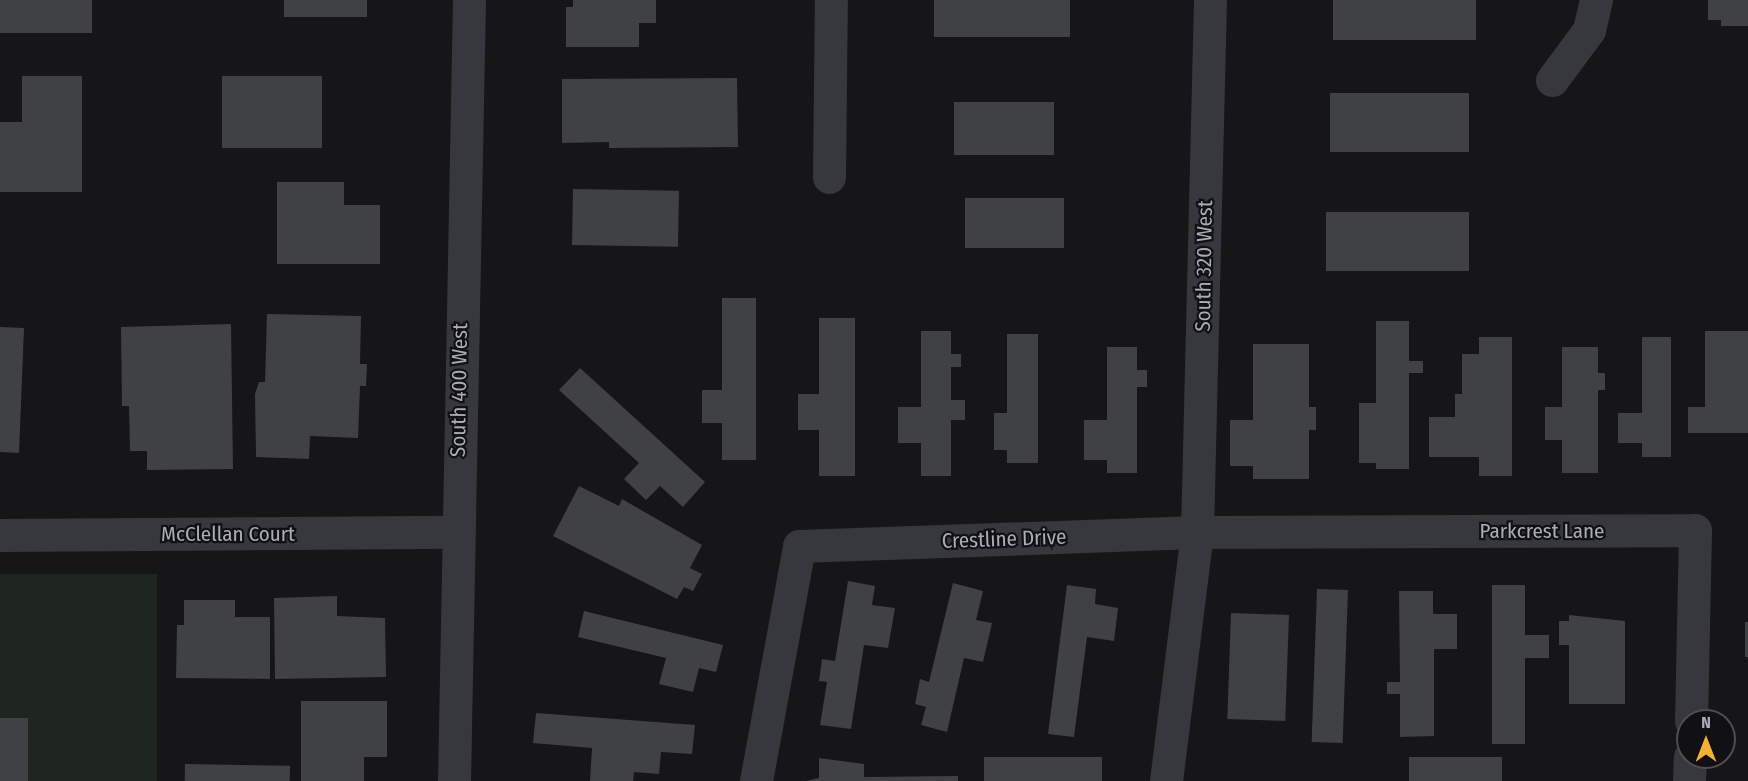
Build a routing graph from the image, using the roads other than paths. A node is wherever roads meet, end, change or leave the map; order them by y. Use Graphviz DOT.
graph roads {
  1 [pos="469,0"];
  2 [pos="831,0"];
  3 [pos="1210,0"];
  4 [pos="1596,0"];
  5 [pos="1552,80"];
  6 [pos="828,177"];
  7 [pos="455,532"];
  8 [pos="1197,532"];
  9 [pos="0,536"];
  10 [pos="1691,709"];
  11 [pos="454,781"];
  12 [pos="756,781"];
  13 [pos="1166,781"];
  1 -- 7 [label="street, South 400 West"];
  2 -- 6 [label="street"];
  3 -- 8 [label="street, South 320 West"];
  4 -- 5 [label="street"];
  7 -- 9 [label="street, McClellan Court"];
  7 -- 11 [label="street, South 400 West"];
  8 -- 10 [label="street, Parkcrest Lane"];
  8 -- 12 [label="street, Crestline Drive"];
  8 -- 13 [label="street"];
}
